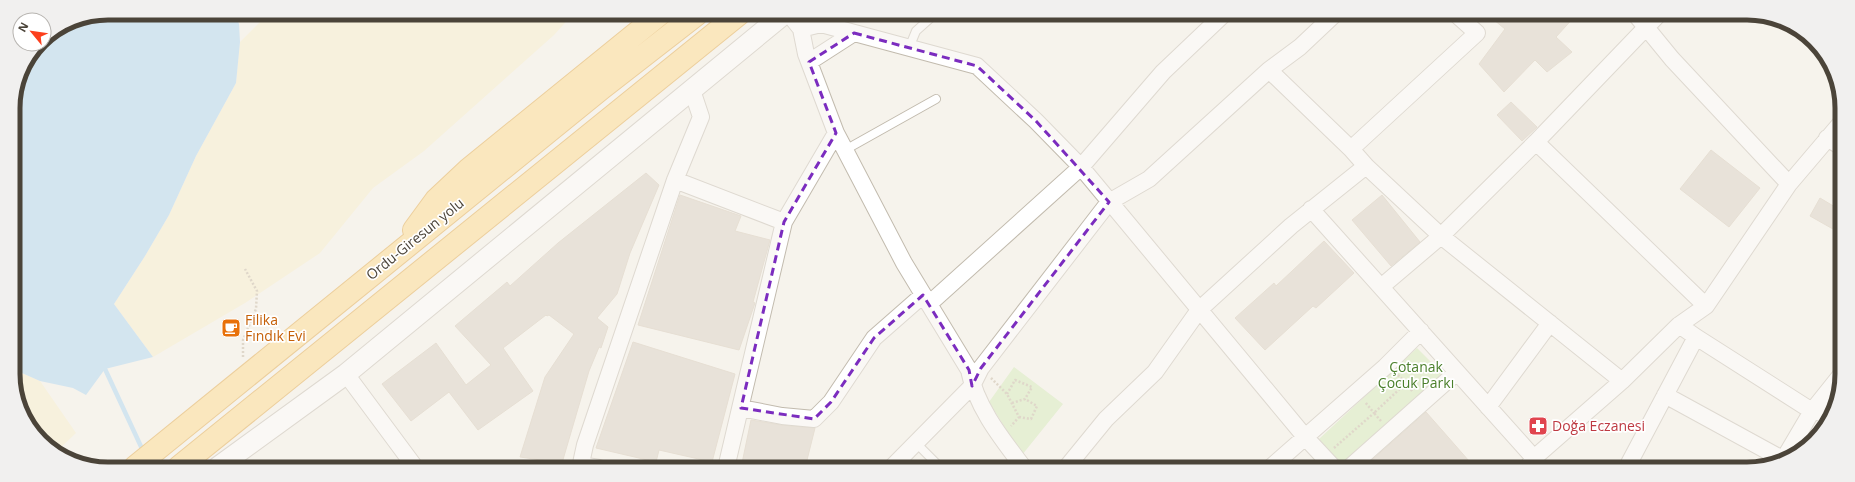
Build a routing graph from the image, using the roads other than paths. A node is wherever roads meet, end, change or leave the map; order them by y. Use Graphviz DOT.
graph roads {
  1 [pos="653,20"];
  2 [pos="690,20"];
  3 [pos="732,20"];
  4 [pos="777,20"];
  5 [pos="794,20"];
  6 [pos="928,20"];
  7 [pos="1218,20"];
  8 [pos="1329,20"];
  9 [pos="1463,20"];
  10 [pos="1640,21"];
  11 [pos="801,29"];
  12 [pos="854,33"];
  13 [pos="909,48"];
  14 [pos="809,62"];
  15 [pos="1269,70"];
  16 [pos="692,90"];
  17 [pos="936,99"];
  18 [pos="836,133"];
  19 [pos="1536,142"];
  20 [pos="1834,142"];
  21 [pos="1351,149"];
  22 [pos="845,150"];
  23 [pos="1366,166"];
  24 [pos="1081,168"];
  25 [pos="675,180"];
  26 [pos="1789,184"];
  27 [pos="1109,202"];
  28 [pos="1311,209"];
  29 [pos="784,222"];
  30 [pos="1441,236"];
  31 [pos="398,254"];
  32 [pos="1381,287"];
  33 [pos="926,300"];
  34 [pos="1706,306"];
  35 [pos="1199,310"];
  36 [pos="1550,323"];
  37 [pos="1679,325"];
  38 [pos="1421,331"];
  39 [pos="1696,337"];
  40 [pos="1457,372"];
  41 [pos="346,374"];
  42 [pos="1622,380"];
  43 [pos="1834,383"];
  44 [pos="972,386"];
  45 [pos="1665,395"];
  46 [pos="1488,407"];
  47 [pos="741,408"];
  48 [pos="1812,411"];
  49 [pos="1825,414"];
  50 [pos="1306,438"];
  51 [pos="916,443"];
  52 [pos="1789,451"];
  53 [pos="1775,457"];
  54 [pos="141,462"];
  55 [pos="185,462"];
  56 [pos="226,462"];
  57 [pos="411,462"];
  58 [pos="581,462"];
  59 [pos="728,462"];
  60 [pos="897,462"];
  61 [pos="935,462"];
  62 [pos="1020,462"];
  63 [pos="1071,462"];
  64 [pos="1277,462"];
  65 [pos="1328,462"];
  66 [pos="1357,462"];
  67 [pos="1529,462"];
  68 [pos="1532,462"];
  69 [pos="1630,462"];
  1 -- 31 [label="highway"];
  2 -- 31 [label="highway, Ordu-Giresun yolu"];
  3 -- 55 [label="highway, Ordu-Giresun yolu"];
  4 -- 16 [label="street"];
  5 -- 11 [label="street"];
  6 -- 13 [label="lane"];
  7 -- 24 [label="street"];
  8 -- 15 [label="street"];
  9 -- 21 [label="street"];
  10 -- 19 [label="street"];
  10 -- 26 [label="street"];
  11 -- 12 [label="street"];
  11 -- 14 [label="street"];
  12 -- 13 [label="street"];
  12 -- 14 [label="street"];
  13 -- 24 [label="street"];
  14 -- 18 [label="street"];
  15 -- 21 [label="street"];
  15 -- 27 [label="street"];
  16 -- 25 [label="street"];
  16 -- 41 [label="street"];
  17 -- 22 [label="lane"];
  18 -- 22 [label="street"];
  18 -- 29 [label="street"];
  19 -- 30 [label="street"];
  19 -- 34 [label="street"];
  20 -- 26 [label="street"];
  21 -- 23 [label="street"];
  22 -- 33 [label="street"];
  23 -- 28 [label="street"];
  23 -- 30 [label="street"];
  24 -- 27 [label="street"];
  24 -- 33 [label="street"];
  25 -- 29 [label="street"];
  25 -- 58 [label="street"];
  26 -- 34 [label="street"];
  27 -- 35 [label="street"];
  27 -- 44 [label="street"];
  28 -- 32 [label="street"];
  28 -- 35 [label="street"];
  29 -- 47 [label="street"];
  30 -- 32 [label="street"];
  30 -- 36 [label="street"];
  31 -- 54 [label="highway, Ordu-Giresun yolu"];
  32 -- 38 [label="street"];
  33 -- 44 [label="street"];
  33 -- 47 [label="street"];
  34 -- 37 [label="street"];
  35 -- 50 [label="street"];
  35 -- 63 [label="street"];
  36 -- 42 [label="street"];
  36 -- 46 [label="street"];
  37 -- 39 [label="street"];
  37 -- 42 [label="street"];
  38 -- 40 [label="street"];
  38 -- 50 [label="street"];
  39 -- 45 [label="street"];
  39 -- 48 [label="street"];
  40 -- 46 [label="street"];
  40 -- 66 [label="street"];
  41 -- 56 [label="street"];
  41 -- 57 [label="street"];
  42 -- 68 [label="street"];
  43 -- 48 [label="street"];
  44 -- 51 [label="street"];
  44 -- 62 [label="street"];
  45 -- 53 [label="street"];
  45 -- 69 [label="street"];
  46 -- 67 [label="street"];
  47 -- 59 [label="street"];
  48 -- 49 [label="street"];
  48 -- 52 [label="street"];
  50 -- 64 [label="street"];
  50 -- 65 [label="street"];
  51 -- 60 [label="street"];
  51 -- 61 [label="lane"];
}
